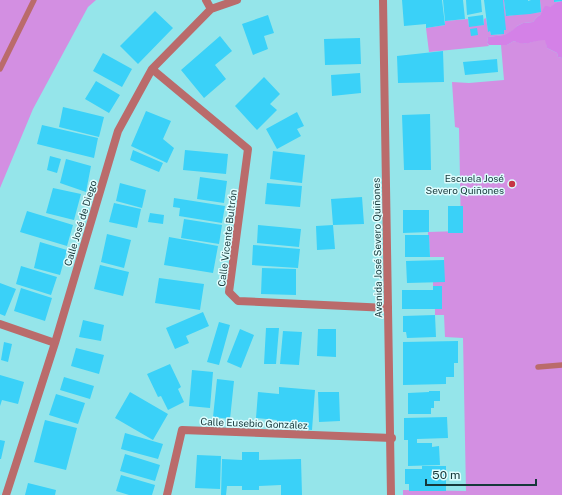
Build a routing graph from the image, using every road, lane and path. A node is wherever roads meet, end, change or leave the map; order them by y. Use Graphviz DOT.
graph roads {
  1 [pos="34,0"];
  2 [pos="206,0"];
  3 [pos="237,0"];
  4 [pos="383,0"];
  5 [pos="211,9"];
  6 [pos="0,69"];
  7 [pos="152,69"];
  8 [pos="388,308"];
  9 [pos="0,324"];
  10 [pos="55,343"];
  11 [pos="562,365"];
  12 [pos="538,367"];
  13 [pos="392,438"];
  14 [pos="6,495"];
  15 [pos="167,495"];
  16 [pos="392,495"];
  1 -- 6 [label="lane"];
  2 -- 5 [label="street"];
  3 -- 5 [label="street, Calle José de Diego"];
  4 -- 8 [label="street, Avenida José Severo Quiñones"];
  5 -- 7 [label="street, Calle José de Diego"];
  7 -- 8 [label="street, Calle Vicente Bultrón"];
  7 -- 10 [label="street, Calle José de Diego"];
  8 -- 13 [label="street, Avenida José Severo Quiñones"];
  9 -- 10 [label="street"];
  10 -- 14 [label="street, Calle José de Diego"];
  11 -- 12 [label="lane"];
  13 -- 15 [label="street, Calle Eusebio González"];
  13 -- 16 [label="street, Avenida José Severo Quiñones"];
}
